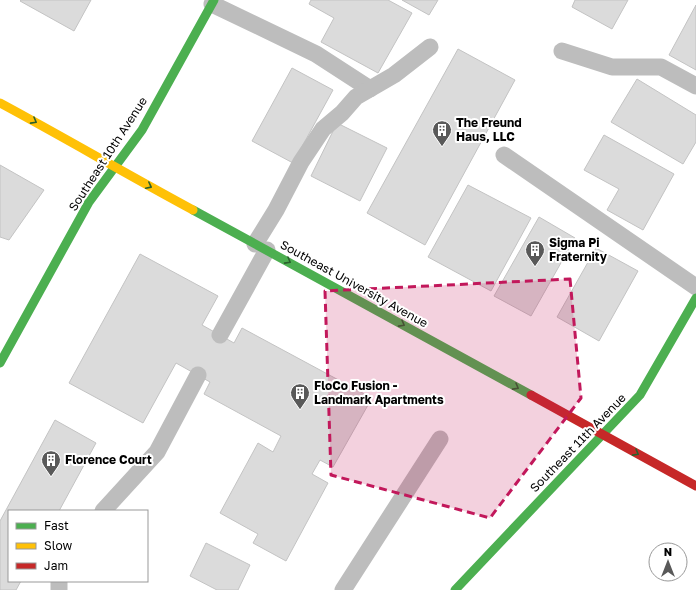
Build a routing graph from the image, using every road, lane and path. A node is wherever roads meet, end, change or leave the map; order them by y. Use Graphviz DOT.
graph roads {
  1 [pos="213,2"];
  2 [pos="430,47"];
  3 [pos="562,51"];
  4 [pos="696,86"];
  5 [pos="370,89"];
  6 [pos="0,102"];
  7 [pos="504,154"];
  8 [pos="115,168"];
  9 [pos="261,247"];
  10 [pos="696,286"];
  11 [pos="696,298"];
  12 [pos="220,335"];
  13 [pos="0,363"];
  14 [pos="198,375"];
  15 [pos="602,434"];
  16 [pos="440,439"];
  17 [pos="696,486"];
  18 [pos="104,510"];
  19 [pos="344,590"];
  20 [pos="455,590"];
  1 -- 5 [label="lane"];
  1 -- 8 [label="street, Southeast 10th Avenue"];
  2 -- 5 [label="lane"];
  3 -- 4 [label="lane"];
  5 -- 9 [label="lane"];
  6 -- 8 [label="street, Southeast University Avenue, one-way"];
  7 -- 10 [label="lane"];
  8 -- 9 [label="street, Southeast University Avenue, one-way"];
  8 -- 13 [label="street, Southeast 10th Avenue"];
  9 -- 12 [label="lane"];
  9 -- 15 [label="street, Southeast University Avenue, one-way"];
  11 -- 15 [label="street, Southeast 11th Avenue"];
  14 -- 18 [label="lane"];
  15 -- 17 [label="street, Southeast University Avenue, one-way"];
  15 -- 20 [label="street, Southeast 11th Avenue"];
  16 -- 19 [label="lane"];
}
